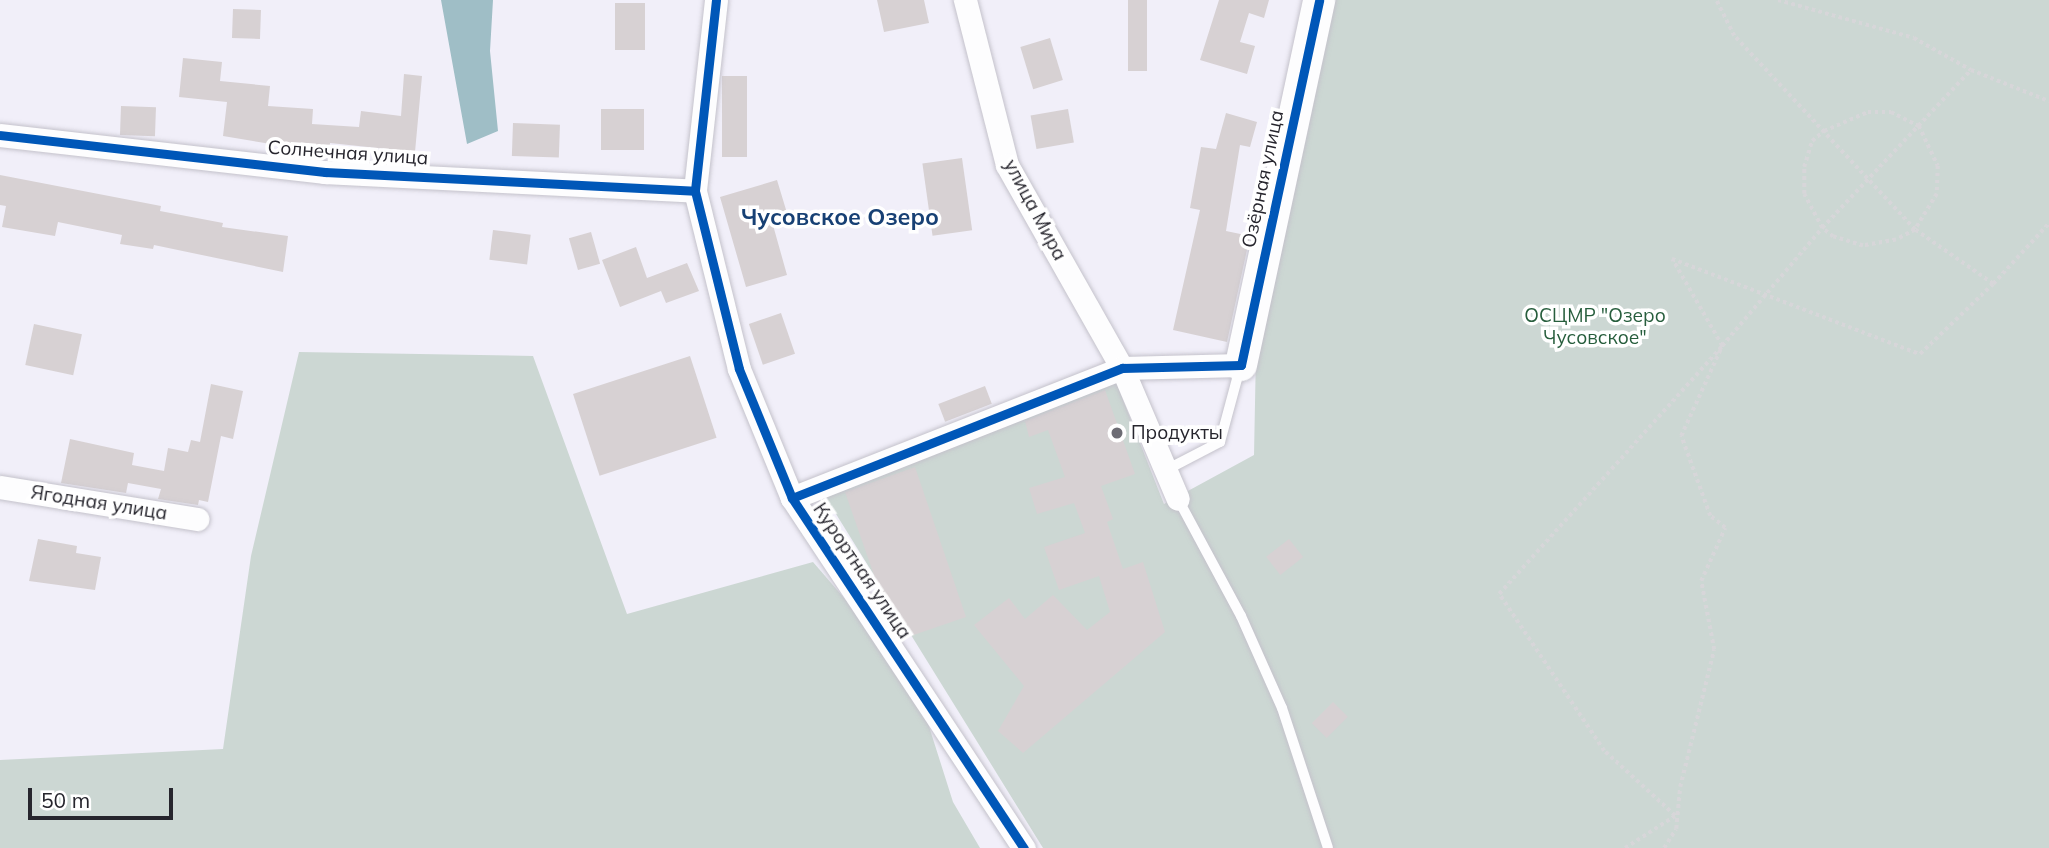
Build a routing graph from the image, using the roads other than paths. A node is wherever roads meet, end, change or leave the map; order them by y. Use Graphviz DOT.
graph roads {
  1 [pos="716,0"];
  2 [pos="965,0"];
  3 [pos="1319,0"];
  4 [pos="0,135"];
  5 [pos="695,191"];
  6 [pos="1241,365"];
  7 [pos="1122,368"];
  8 [pos="1166,470"];
  9 [pos="0,487"];
  10 [pos="792,498"];
  11 [pos="1178,499"];
  12 [pos="197,519"];
  13 [pos="1024,848"];
  14 [pos="1328,848"];
  1 -- 5 [label="street, Курортная улица"];
  2 -- 7 [label="street, улица Мира"];
  3 -- 6 [label="street, Озёрная улица"];
  4 -- 5 [label="street, Солнечная улица"];
  5 -- 10 [label="street, Курортная улица"];
  6 -- 7 [label="street"];
  6 -- 8 [label="lane"];
  7 -- 8 [label="street, улица Мира"];
  7 -- 10 [label="street"];
  8 -- 11 [label="street, улица Мира"];
  9 -- 12 [label="street, Ягодная улица"];
  10 -- 13 [label="street, Курортная улица"];
  11 -- 14 [label="lane"];
}
